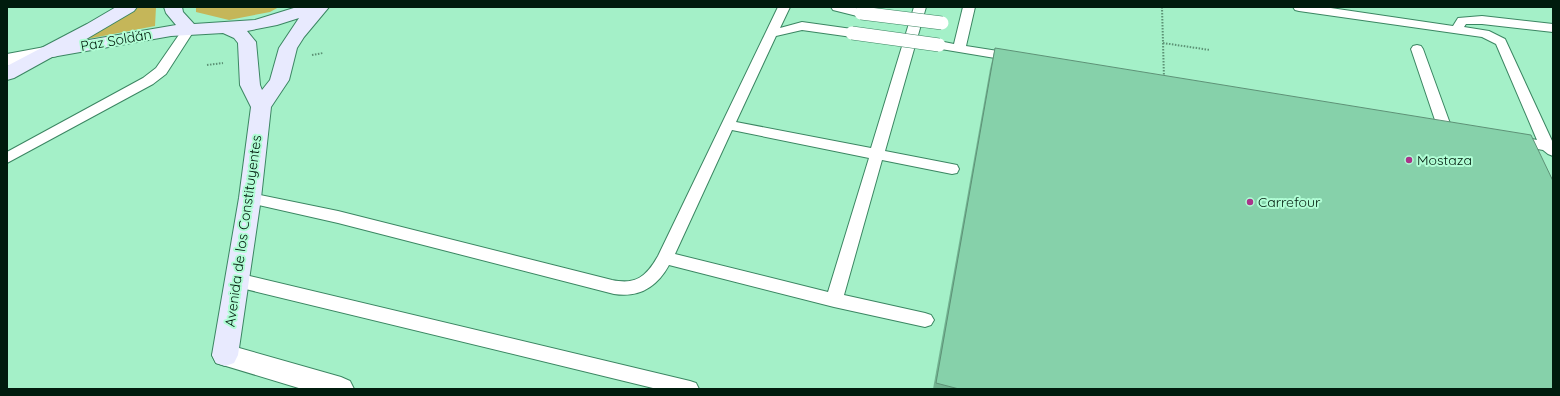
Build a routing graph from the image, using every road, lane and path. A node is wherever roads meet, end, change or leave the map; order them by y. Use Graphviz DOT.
graph roads {
  1 [pos="128,7"];
  2 [pos="173,7"];
  3 [pos="314,7"];
  4 [pos="320,7"];
  5 [pos="784,7"];
  6 [pos="837,7"];
  7 [pos="920,7"];
  8 [pos="969,7"];
  9 [pos="1162,7"];
  10 [pos="1299,7"];
  11 [pos="1459,25"];
  12 [pos="964,26"];
  13 [pos="226,27"];
  14 [pos="1553,28"];
  15 [pos="189,29"];
  16 [pos="773,32"];
  17 [pos="1163,43"];
  18 [pos="959,48"];
  19 [pos="1416,49"];
  20 [pos="1210,50"];
  21 [pos="50,52"];
  22 [pos="7,60"];
  23 [pos="1027,60"];
  24 [pos="7,74"];
  25 [pos="1164,82"];
  26 [pos="261,107"];
  27 [pos="729,125"];
  28 [pos="1431,127"];
  29 [pos="1446,129"];
  30 [pos="1460,131"];
  31 [pos="1503,138"];
  32 [pos="1550,148"];
  33 [pos="877,153"];
  34 [pos="7,158"];
  35 [pos="952,169"];
  36 [pos="250,198"];
  37 [pos="665,258"];
  38 [pos="237,280"];
  39 [pos="834,300"];
  40 [pos="925,320"];
  41 [pos="341,389"];
  42 [pos="690,389"];
  1 -- 21 [label="street"];
  2 -- 15 [label="street"];
  3 -- 13 [label="street, Paz Soldán"];
  4 -- 26 [label="street, Avenida de los Constituyentes"];
  5 -- 16 [label="lane"];
  6 -- 12 [label="lane, bridge"];
  7 -- 33 [label="lane"];
  8 -- 12 [label="lane"];
  9 -- 17 [label="path"];
  10 -- 11 [label="lane"];
  11 -- 14 [label="lane"];
  11 -- 32 [label="lane"];
  12 -- 18 [label="lane"];
  13 -- 15 [label="street, Paz Soldán"];
  13 -- 26 [label="street"];
  15 -- 21 [label="street, Paz Soldán"];
  15 -- 34 [label="lane"];
  16 -- 18 [label="lane, bridge"];
  16 -- 27 [label="lane"];
  17 -- 20 [label="path"];
  17 -- 25 [label="path"];
  18 -- 23 [label="lane"];
  19 -- 29 [label="lane"];
  21 -- 22 [label="street, Paz Soldán"];
  21 -- 24 [label="street"];
  26 -- 36 [label="street, Avenida de los Constituyentes"];
  27 -- 33 [label="lane"];
  27 -- 37 [label="lane"];
  28 -- 29 [label="lane"];
  29 -- 30 [label="lane"];
  31 -- 32 [label="lane"];
  33 -- 35 [label="lane"];
  33 -- 39 [label="lane"];
  36 -- 37 [label="lane"];
  36 -- 38 [label="street, Avenida de los Constituyentes"];
  37 -- 39 [label="lane"];
  38 -- 41 [label="street, Avenida de los Constituyentes"];
  38 -- 42 [label="lane"];
  39 -- 40 [label="lane"];
}
